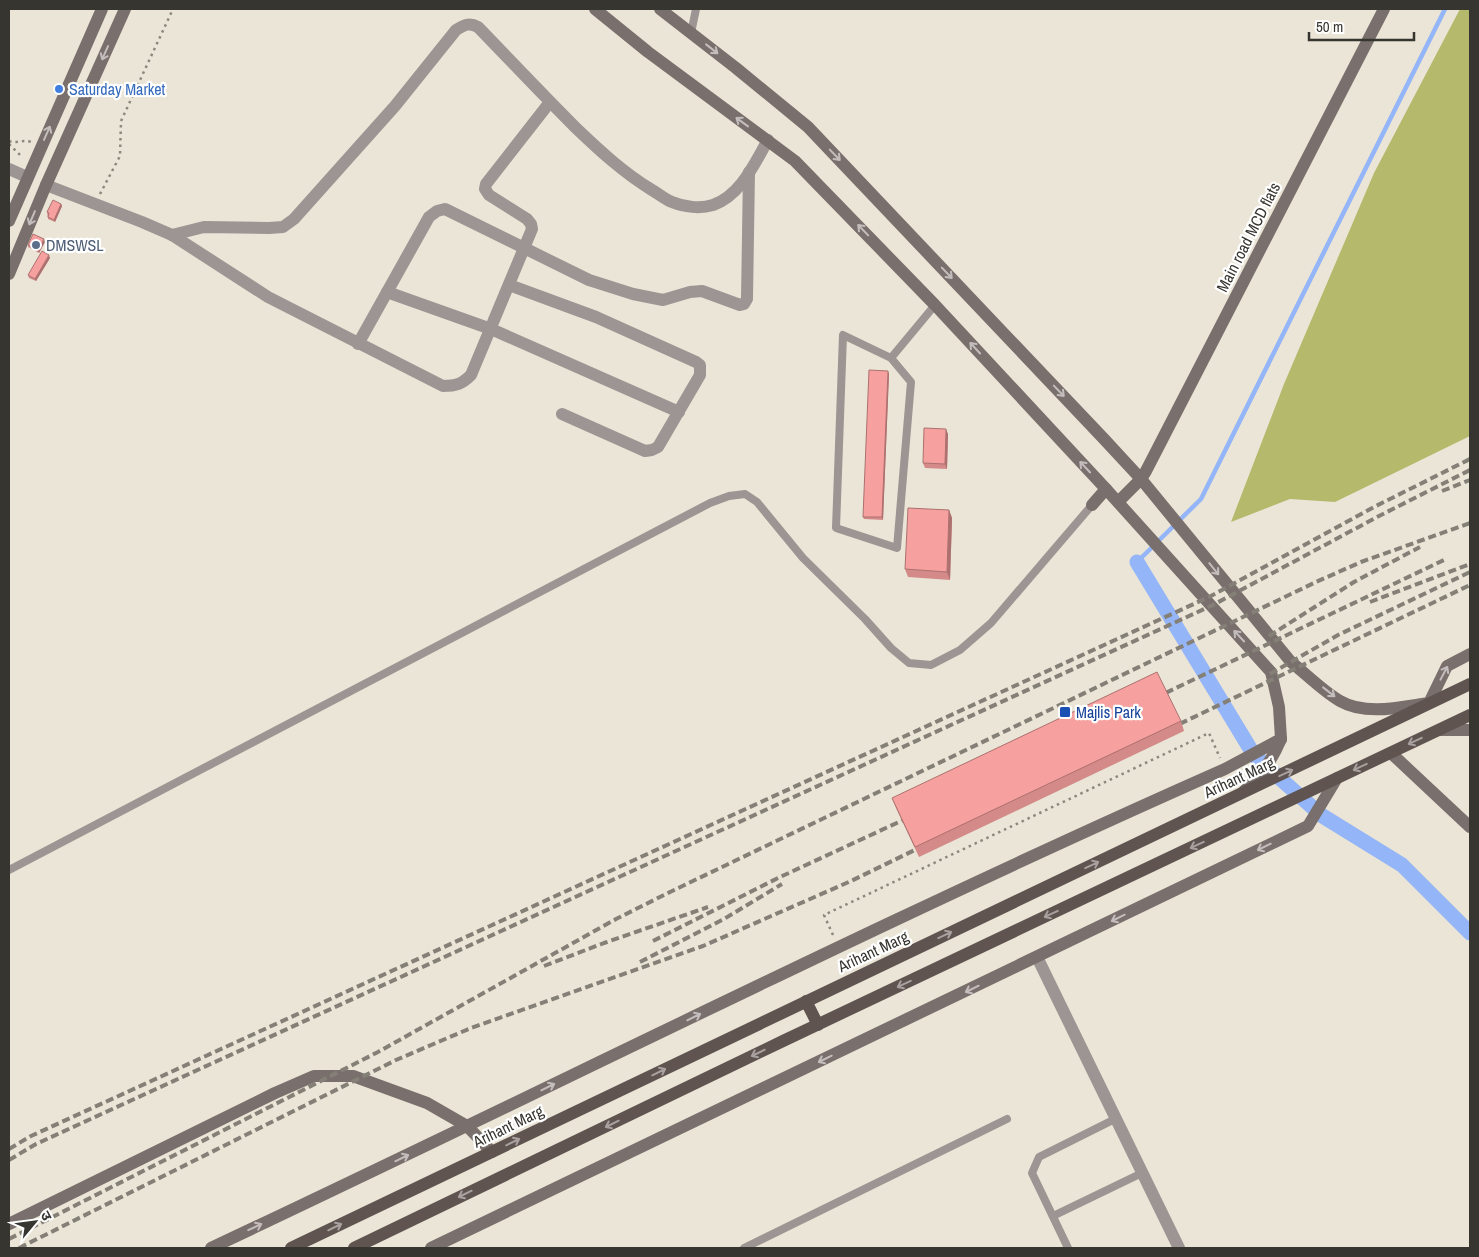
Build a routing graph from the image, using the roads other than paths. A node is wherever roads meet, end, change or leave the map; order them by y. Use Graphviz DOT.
graph roads {
  1 [pos="102,9"];
  2 [pos="125,9"];
  3 [pos="660,9"];
  4 [pos="696,9"];
  5 [pos="1384,9"];
  6 [pos="598,10"];
  7 [pos="691,33"];
  8 [pos="550,102"];
  9 [pos="768,140"];
  10 [pos="9,169"];
  11 [pos="749,172"];
  12 [pos="27,177"];
  13 [pos="46,185"];
  14 [pos="9,221"];
  15 [pos="172,236"];
  16 [pos="525,248"];
  17 [pos="9,274"];
  18 [pos="509,285"];
  19 [pos="387,292"];
  20 [pos="935,305"];
  21 [pos="491,329"];
  22 [pos="358,344"];
  23 [pos="891,358"];
  24 [pos="679,412"];
  25 [pos="562,414"];
  26 [pos="1141,479"];
  27 [pos="1106,489"];
  28 [pos="1118,502"];
  29 [pos="1092,505"];
  30 [pos="1470,654"];
  31 [pos="1470,684"];
  32 [pos="1428,703"];
  33 [pos="1470,715"];
  34 [pos="1440,730"];
  35 [pos="1470,730"];
  36 [pos="1281,739"];
  37 [pos="1391,753"];
  38 [pos="1333,782"];
  39 [pos="1238,796"];
  40 [pos="1470,827"];
  41 [pos="9,870"];
  42 [pos="1037,957"];
  43 [pos="806,1001"];
  44 [pos="818,1025"];
  45 [pos="1008,1118"];
  46 [pos="1115,1119"];
  47 [pos="467,1126"];
  48 [pos="492,1152"];
  49 [pos="1142,1173"];
  50 [pos="1053,1216"];
  51 [pos="9,1224"];
  52 [pos="1174,1247"];
  53 [pos="211,1248"];
  54 [pos="291,1248"];
  55 [pos="354,1248"];
  56 [pos="431,1248"];
  57 [pos="744,1248"];
  58 [pos="1068,1248"];
  12 -- 1 [label="street, one-way"];
  2 -- 13 [label="street, one-way"];
  3 -- 7 [label="street"];
  4 -- 7 [label="lane"];
  5 -- 26 [label="street, Main road MCD flats"];
  9 -- 6 [label="street, one-way"];
  7 -- 26 [label="street, one-way"];
  8 -- 11 [label="street"];
  8 -- 15 [label="street"];
  8 -- 16 [label="street"];
  9 -- 11 [label="street"];
  20 -- 9 [label="street, one-way"];
  10 -- 12 [label="street"];
  11 -- 16 [label="street"];
  12 -- 13 [label="street"];
  12 -- 14 [label="street"];
  13 -- 15 [label="street"];
  13 -- 17 [label="street, one-way"];
  15 -- 22 [label="street"];
  16 -- 18 [label="street"];
  16 -- 19 [label="street"];
  18 -- 21 [label="street"];
  18 -- 24 [label="street"];
  19 -- 21 [label="street"];
  19 -- 22 [label="street"];
  20 -- 23 [label="lane"];
  27 -- 20 [label="street, one-way"];
  21 -- 22 [label="street"];
  21 -- 24 [label="street"];
  23 -- 23 [label="lane"];
  24 -- 25 [label="street"];
  26 -- 28 [label="street, Main road MCD flats"];
  26 -- 32 [label="street, one-way"];
  27 -- 28 [label="street"];
  27 -- 29 [label="street"];
  36 -- 28 [label="street, one-way"];
  29 -- 41 [label="lane"];
  32 -- 30 [label="street, one-way"];
  31 -- 32 [label="main road, Arihant Marg"];
  39 -- 32 [label="main road, Arihant Marg, one-way"];
  33 -- 34 [label="main road"];
  34 -- 35 [label="street"];
  34 -- 37 [label="main road, one-way"];
  36 -- 39 [label="street"];
  47 -- 36 [label="street, one-way"];
  37 -- 38 [label="main road, one-way"];
  37 -- 40 [label="street"];
  38 -- 42 [label="street, one-way"];
  38 -- 44 [label="main road, one-way"];
  43 -- 39 [label="main road, Arihant Marg, one-way"];
  42 -- 46 [label="street"];
  42 -- 56 [label="street, one-way"];
  43 -- 44 [label="main road"];
  48 -- 43 [label="main road, Arihant Marg, one-way"];
  44 -- 55 [label="main road, one-way"];
  45 -- 57 [label="lane"];
  46 -- 49 [label="street"];
  46 -- 50 [label="lane"];
  47 -- 48 [label="street"];
  47 -- 51 [label="street"];
  53 -- 47 [label="street, one-way"];
  54 -- 48 [label="main road, Arihant Marg, one-way"];
  49 -- 50 [label="lane"];
  49 -- 52 [label="street"];
  50 -- 58 [label="lane"];
}
